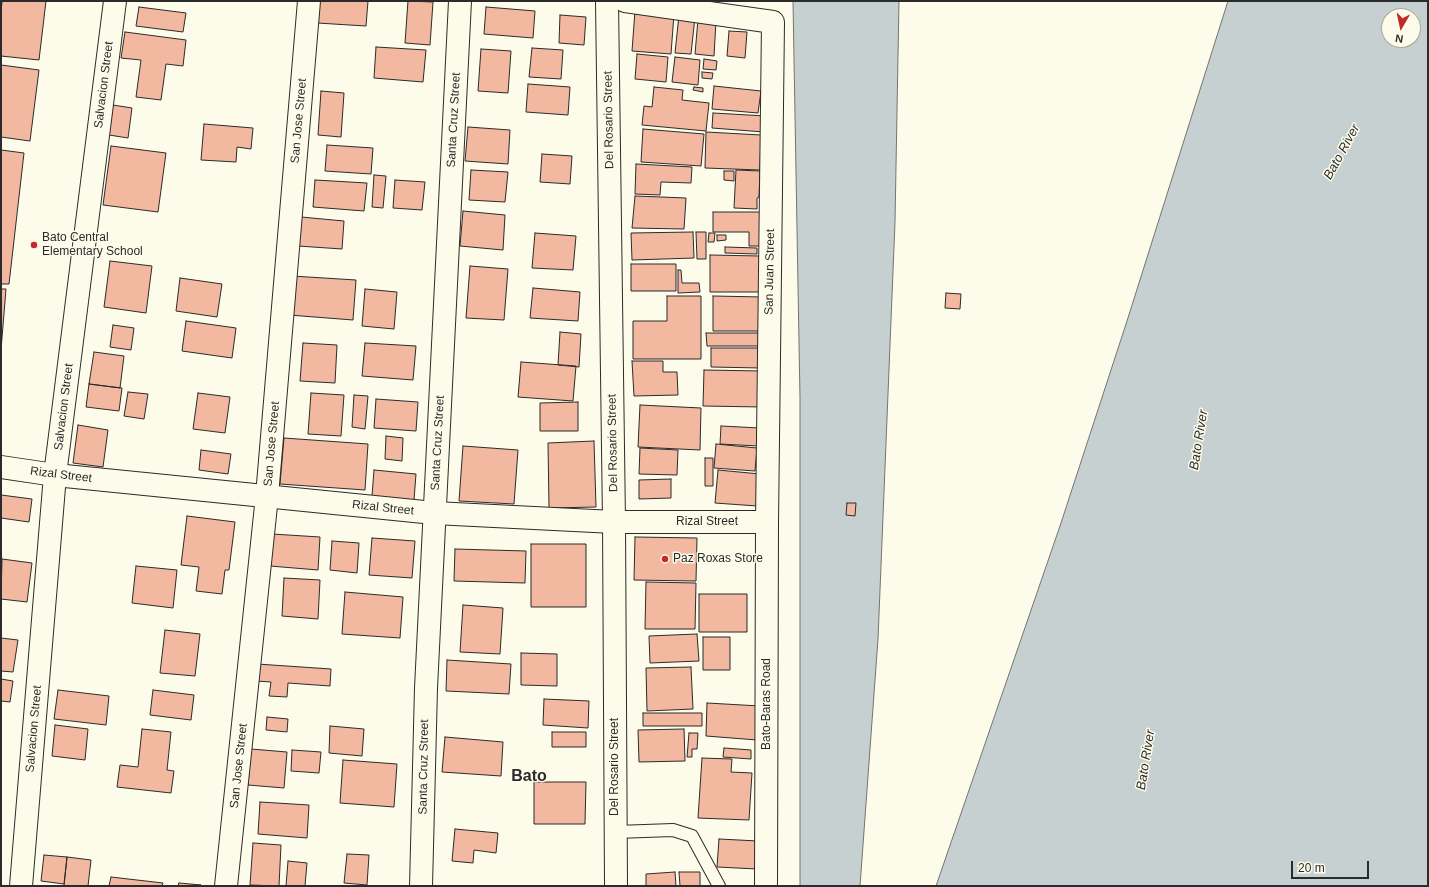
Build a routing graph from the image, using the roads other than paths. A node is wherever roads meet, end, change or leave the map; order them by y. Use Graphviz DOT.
graph roads {
  1 [pos="115,1"];
  2 [pos="309,1"];
  3 [pos="460,1"];
  4 [pos="607,1"];
  5 [pos="625,1"];
  6 [pos="1,467"];
  7 [pos="55,475"];
  8 [pos="267,496"];
  9 [pos="434,513"];
  10 [pos="614,522"];
  11 [pos="767,522"];
  12 [pos="616,832"];
  13 [pos="21,886"];
  14 [pos="226,886"];
  15 [pos="421,886"];
  16 [pos="616,886"];
  17 [pos="719,886"];
  18 [pos="766,886"];
  1 -- 7 [label="street, Salvacion Street"];
  2 -- 8 [label="street, San Jose Street"];
  3 -- 9 [label="street, Santa Cruz Street"];
  4 -- 10 [label="street, Del Rosario Street"];
  5 -- 11 [label="street, San Juan Street"];
  6 -- 7 [label="street, Rizal Street"];
  7 -- 8 [label="street, Rizal Street"];
  7 -- 13 [label="street, Salvacion Street"];
  8 -- 9 [label="street, Rizal Street"];
  8 -- 14 [label="street, San Jose Street"];
  9 -- 10 [label="street, Rizal Street"];
  9 -- 15 [label="street, Santa Cruz Street"];
  10 -- 11 [label="street, Rizal Street"];
  10 -- 12 [label="street, Del Rosario Street"];
  11 -- 18 [label="street, Bato-Baras Road"];
  12 -- 16 [label="street, Del Rosario Street"];
  12 -- 17 [label="lane"];
}
